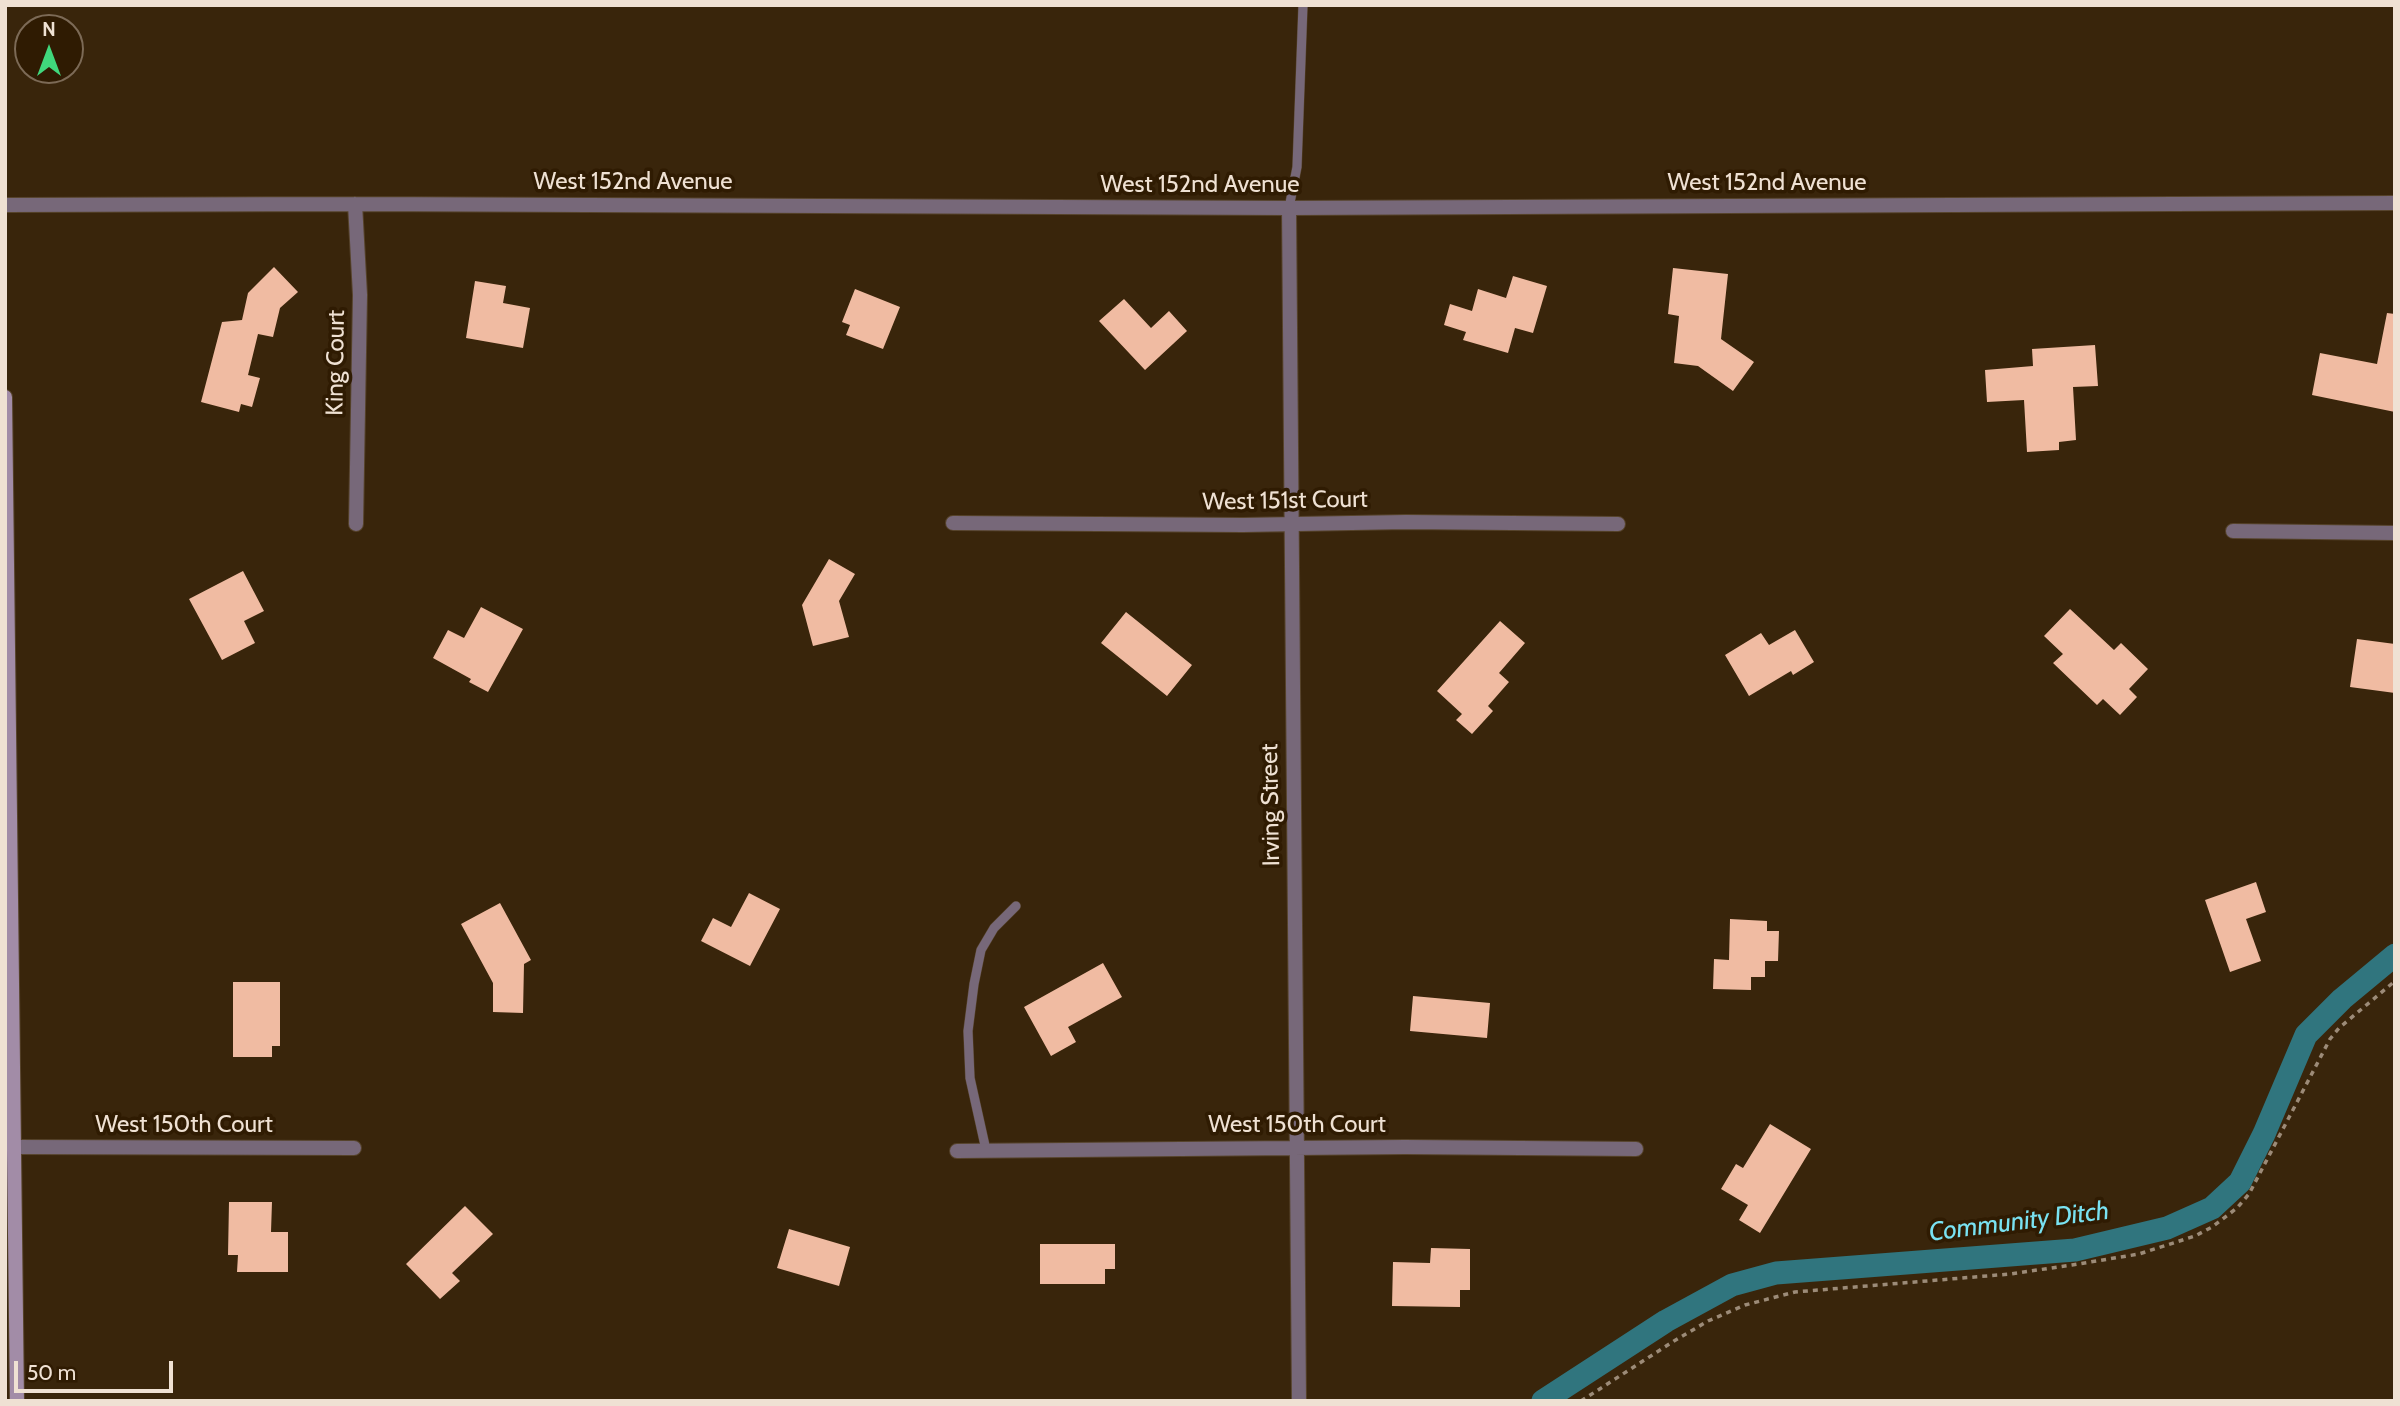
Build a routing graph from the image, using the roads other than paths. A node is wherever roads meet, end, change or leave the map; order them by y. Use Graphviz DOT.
graph roads {
  1 [pos="1303,5"];
  2 [pos="2395,203"];
  3 [pos="355,204"];
  4 [pos="5,205"];
  5 [pos="1289,208"];
  6 [pos="5,397"];
  7 [pos="953,523"];
  8 [pos="356,524"];
  9 [pos="1292,524"];
  10 [pos="1618,524"];
  11 [pos="2233,531"];
  12 [pos="2395,533"];
  13 [pos="1016,906"];
  14 [pos="14,1147"];
  15 [pos="354,1148"];
  16 [pos="1297,1148"];
  17 [pos="1636,1149"];
  18 [pos="986,1150"];
  19 [pos="957,1151"];
  20 [pos="17,1401"];
  21 [pos="1299,1401"];
  1 -- 5 [label="lane"];
  2 -- 5 [label="street, West 152nd Avenue"];
  3 -- 4 [label="street, West 152nd Avenue"];
  3 -- 5 [label="street, West 152nd Avenue"];
  3 -- 8 [label="street, King Court"];
  5 -- 9 [label="street, Irving Street"];
  6 -- 14 [label="main road"];
  7 -- 9 [label="street, West 151st Court"];
  9 -- 10 [label="street, West 151st Court"];
  9 -- 16 [label="street, Irving Street"];
  11 -- 12 [label="street"];
  13 -- 18 [label="lane"];
  14 -- 15 [label="street, West 150th Court"];
  14 -- 20 [label="main road"];
  16 -- 17 [label="street, West 150th Court"];
  16 -- 18 [label="street, West 150th Court"];
  16 -- 21 [label="street, Irving Street"];
  18 -- 19 [label="street, West 150th Court"];
}
